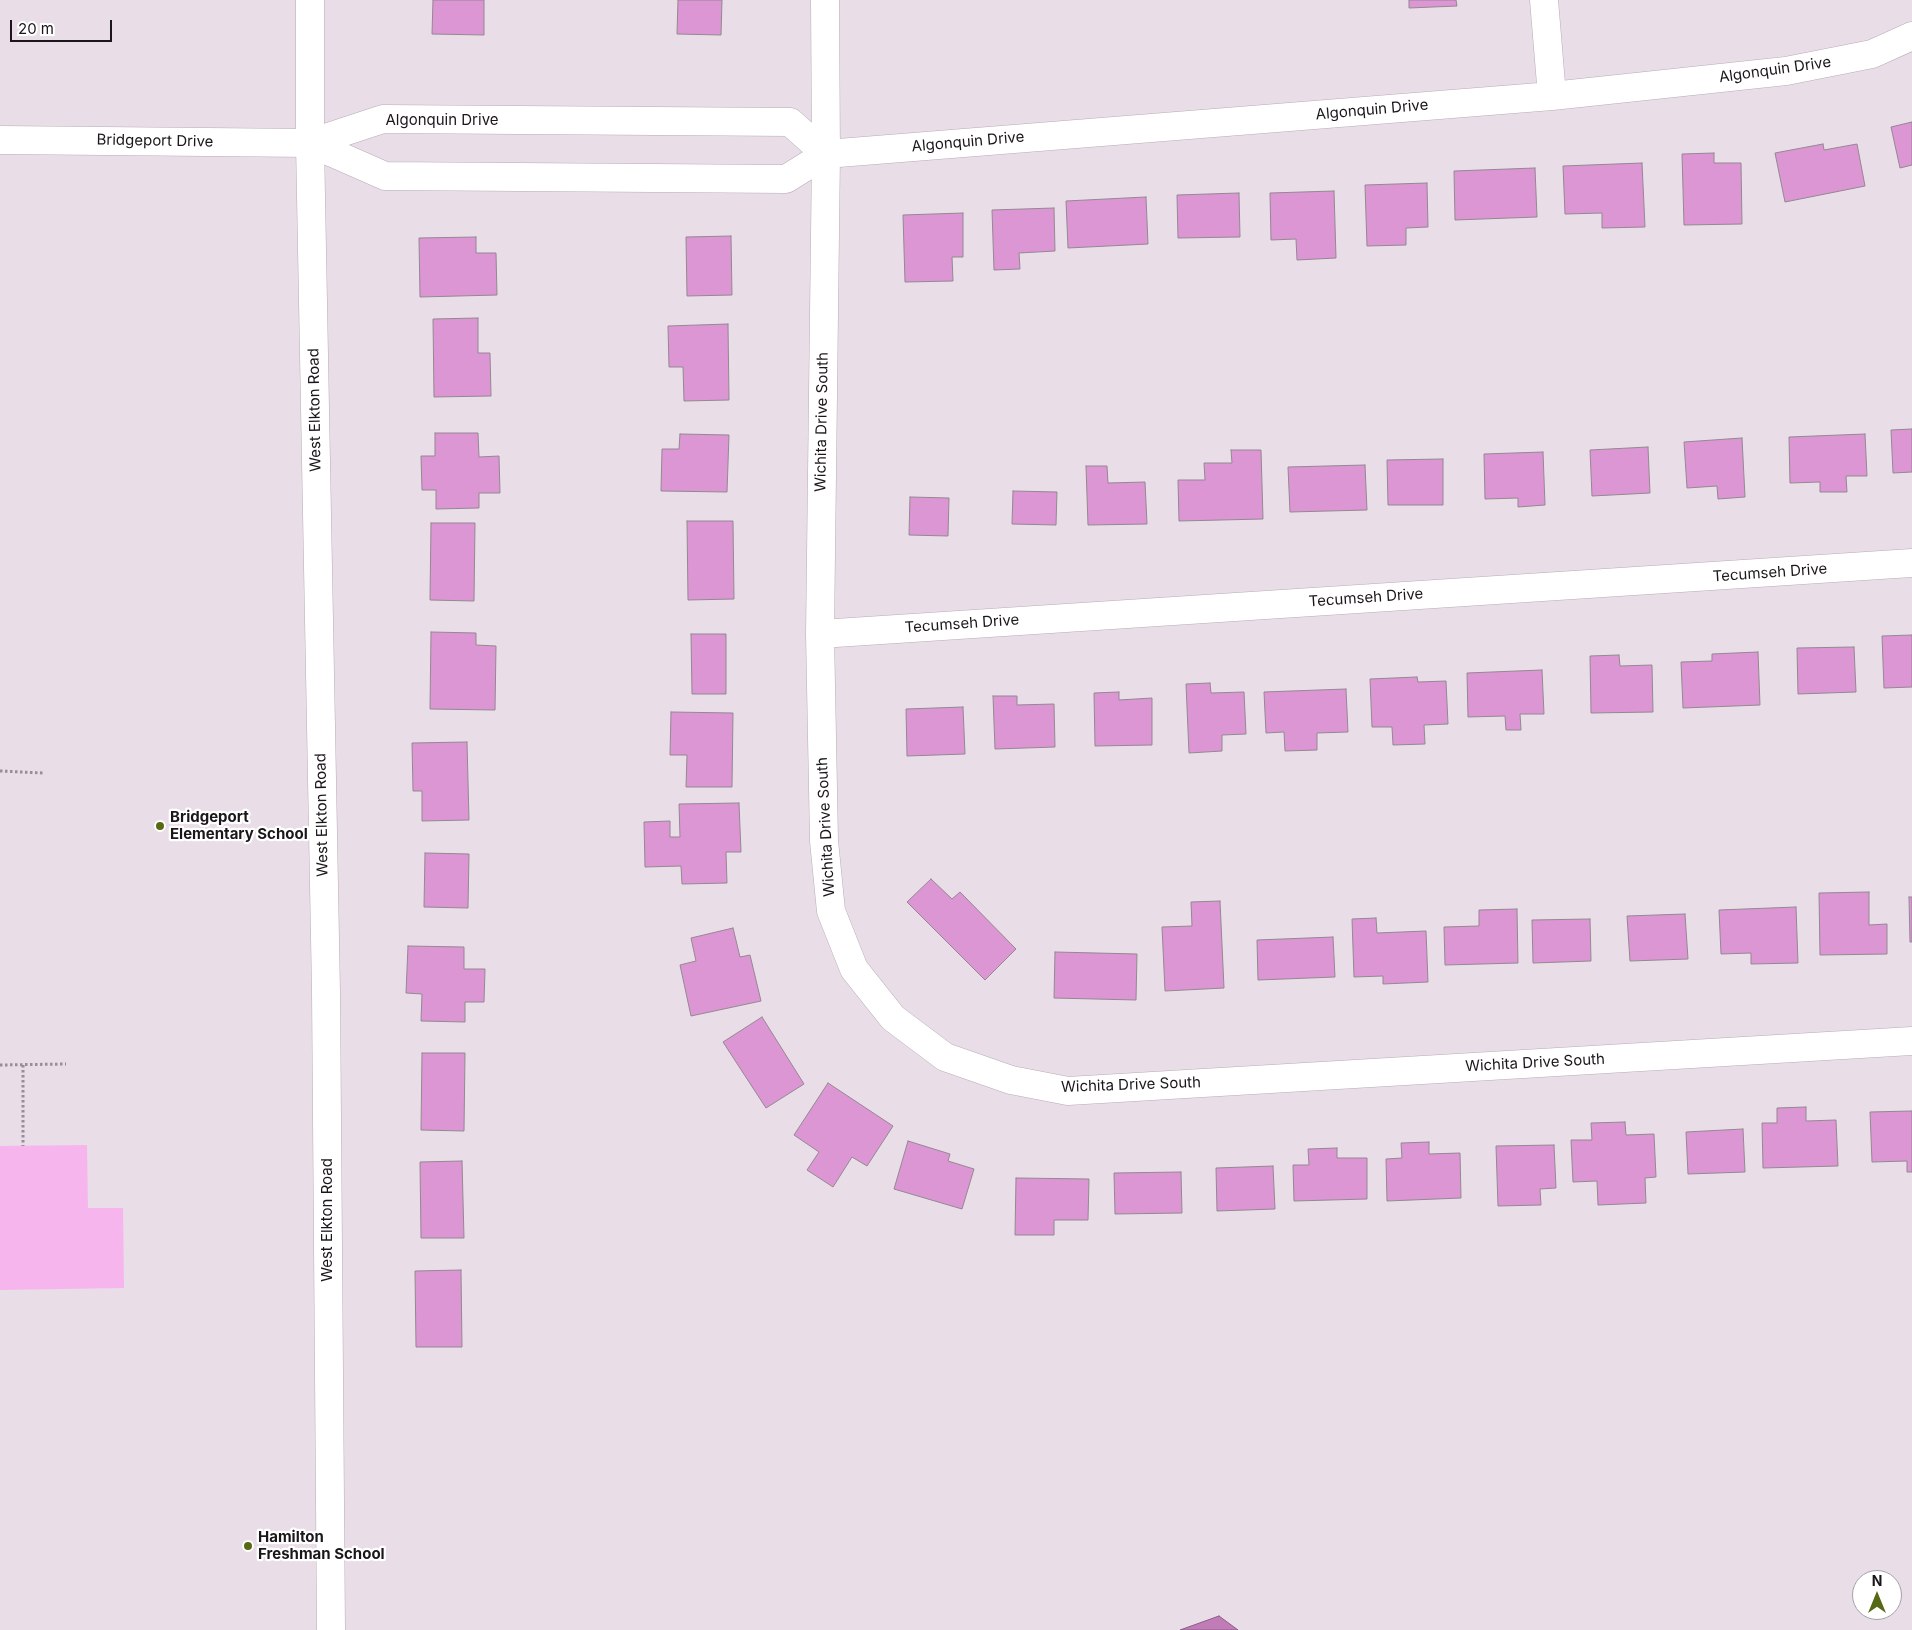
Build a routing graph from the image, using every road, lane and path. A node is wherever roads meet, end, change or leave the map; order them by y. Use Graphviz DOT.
graph roads {
  1 [pos="310,0"];
  2 [pos="825,0"];
  3 [pos="1544,0"];
  4 [pos="1912,36"];
  5 [pos="1552,96"];
  6 [pos="0,140"];
  7 [pos="310,143"];
  8 [pos="826,154"];
  9 [pos="1912,563"];
  10 [pos="820,634"];
  11 [pos="0,771"];
  12 [pos="43,773"];
  13 [pos="1912,1041"];
  14 [pos="66,1064"];
  15 [pos="0,1065"];
  16 [pos="23,1065"];
  17 [pos="23,1146"];
  18 [pos="331,1630"];
  1 -- 7 [label="street, West Elkton Road"];
  2 -- 8 [label="street, Wichita Drive South"];
  3 -- 5 [label="street"];
  4 -- 5 [label="street, Algonquin Drive"];
  5 -- 8 [label="street, Algonquin Drive"];
  6 -- 7 [label="street, Bridgeport Drive"];
  7 -- 8 [label="street, Algonquin Drive"];
  7 -- 8 [label="street, Algonquin Drive"];
  7 -- 18 [label="street, West Elkton Road"];
  8 -- 10 [label="street, Wichita Drive South"];
  9 -- 10 [label="street, Tecumseh Drive"];
  10 -- 13 [label="street, Wichita Drive South"];
  11 -- 12 [label="path"];
  14 -- 16 [label="path"];
  15 -- 16 [label="path"];
  16 -- 17 [label="path"];
}
